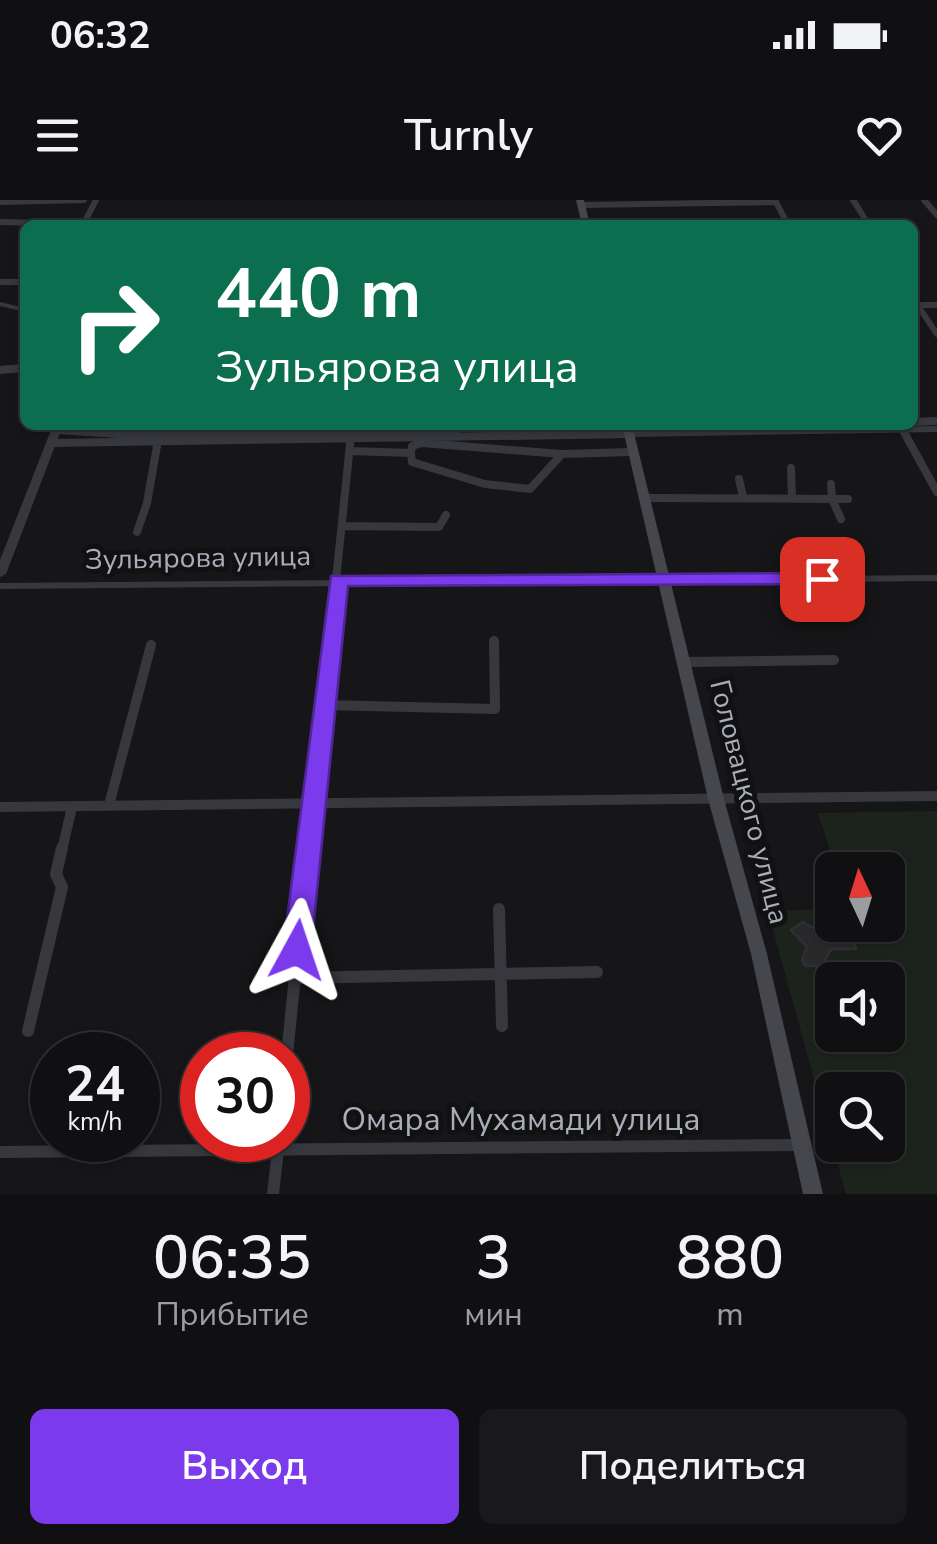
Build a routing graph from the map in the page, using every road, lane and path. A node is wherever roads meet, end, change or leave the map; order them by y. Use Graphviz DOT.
graph roads {
  1 [pos="84,200"];
  2 [pos="924,200"];
  3 [pos="775,201"];
  4 [pos="0,202"];
  5 [pos="581,202"];
  6 [pos="690,202"];
  7 [pos="937,215"];
  8 [pos="918,309"];
  9 [pos="937,334"];
  10 [pos="57,430"];
  11 [pos="352,430"];
  12 [pos="628,430"];
  13 [pos="904,430"];
  14 [pos="158,440"];
  15 [pos="53,443"];
  16 [pos="351,451"];
  17 [pos="631,452"];
  18 [pos="411,453"];
  19 [pos="562,454"];
  20 [pos="792,468"];
  21 [pos="739,480"];
  22 [pos="831,484"];
  23 [pos="506,489"];
  24 [pos="937,492"];
  25 [pos="743,497"];
  26 [pos="644,498"];
  27 [pos="792,498"];
  28 [pos="832,499"];
  29 [pos="848,499"];
  30 [pos="502,501"];
  31 [pos="446,515"];
  32 [pos="842,518"];
  33 [pos="344,526"];
  34 [pos="137,532"];
  35 [pos="0,574"];
  36 [pos="937,578"];
  37 [pos="338,580"];
  38 [pos="667,582"];
  39 [pos="0,586"];
  40 [pos="494,642"];
  41 [pos="150,646"];
  42 [pos="834,660"];
  43 [pos="686,662"];
  44 [pos="323,705"];
  45 [pos="937,796"];
  46 [pos="716,799"];
  47 [pos="314,804"];
  48 [pos="109,805"];
  49 [pos="72,807"];
  50 [pos="0,808"];
  51 [pos="499,909"];
  52 [pos="597,972"];
  53 [pos="502,975"];
  54 [pos="294,978"];
  55 [pos="502,1026"];
  56 [pos="28,1031"];
  57 [pos="289,1032"];
  58 [pos="310,1144"];
  59 [pos="802,1145"];
  60 [pos="180,1147"];
  61 [pos="0,1152"];
  62 [pos="277,1162"];
  63 [pos="274,1194"];
  64 [pos="813,1194"];
  1 -- 4 [label="street"];
  2 -- 7 [label="street"];
  3 -- 6 [label="street"];
  5 -- 6 [label="street"];
  8 -- 9 [label="street"];
  10 -- 15 [label="street"];
  11 -- 14 [label="street"];
  11 -- 16 [label="street"];
  12 -- 17 [label="main road, Головацкого улица"];
  13 -- 24 [label="street"];
  14 -- 15 [label="street"];
  14 -- 34 [label="street"];
  15 -- 35 [label="street"];
  16 -- 18 [label="street"];
  16 -- 33 [label="street"];
  17 -- 19 [label="street"];
  17 -- 26 [label="main road, Головацкого улица"];
  18 -- 19 [label="street"];
  18 -- 23 [label="street"];
  19 -- 23 [label="street"];
  20 -- 27 [label="street"];
  21 -- 25 [label="street"];
  22 -- 28 [label="street"];
  23 -- 30 [label="street"];
  25 -- 26 [label="street"];
  25 -- 27 [label="street"];
  26 -- 38 [label="main road, Головацкого улица"];
  27 -- 28 [label="street"];
  28 -- 29 [label="street"];
  28 -- 32 [label="street"];
  31 -- 33 [label="street"];
  33 -- 37 [label="street"];
  36 -- 38 [label="street, Зульярова улица"];
  37 -- 38 [label="street, Зульярова улица"];
  37 -- 39 [label="street, Зульярова улица"];
  37 -- 44 [label="street"];
  38 -- 43 [label="main road, Головацкого улица"];
  40 -- 44 [label="street"];
  41 -- 48 [label="street"];
  42 -- 43 [label="street"];
  43 -- 46 [label="main road, Головацкого улица"];
  44 -- 47 [label="street"];
  45 -- 46 [label="street"];
  46 -- 47 [label="street"];
  46 -- 59 [label="main road, Головацкого улица"];
  47 -- 48 [label="street"];
  47 -- 54 [label="street"];
  48 -- 49 [label="street"];
  49 -- 50 [label="street"];
  49 -- 56 [label="street"];
  51 -- 53 [label="street"];
  52 -- 53 [label="street"];
  53 -- 54 [label="street"];
  53 -- 55 [label="street"];
  54 -- 57 [label="street"];
  58 -- 59 [label="street, Омара Мухамади улица"];
  59 -- 64 [label="main road, Головацкого улица"];
  60 -- 61 [label="street, Омара Мухамади улица"];
  62 -- 63 [label="street"];
}
